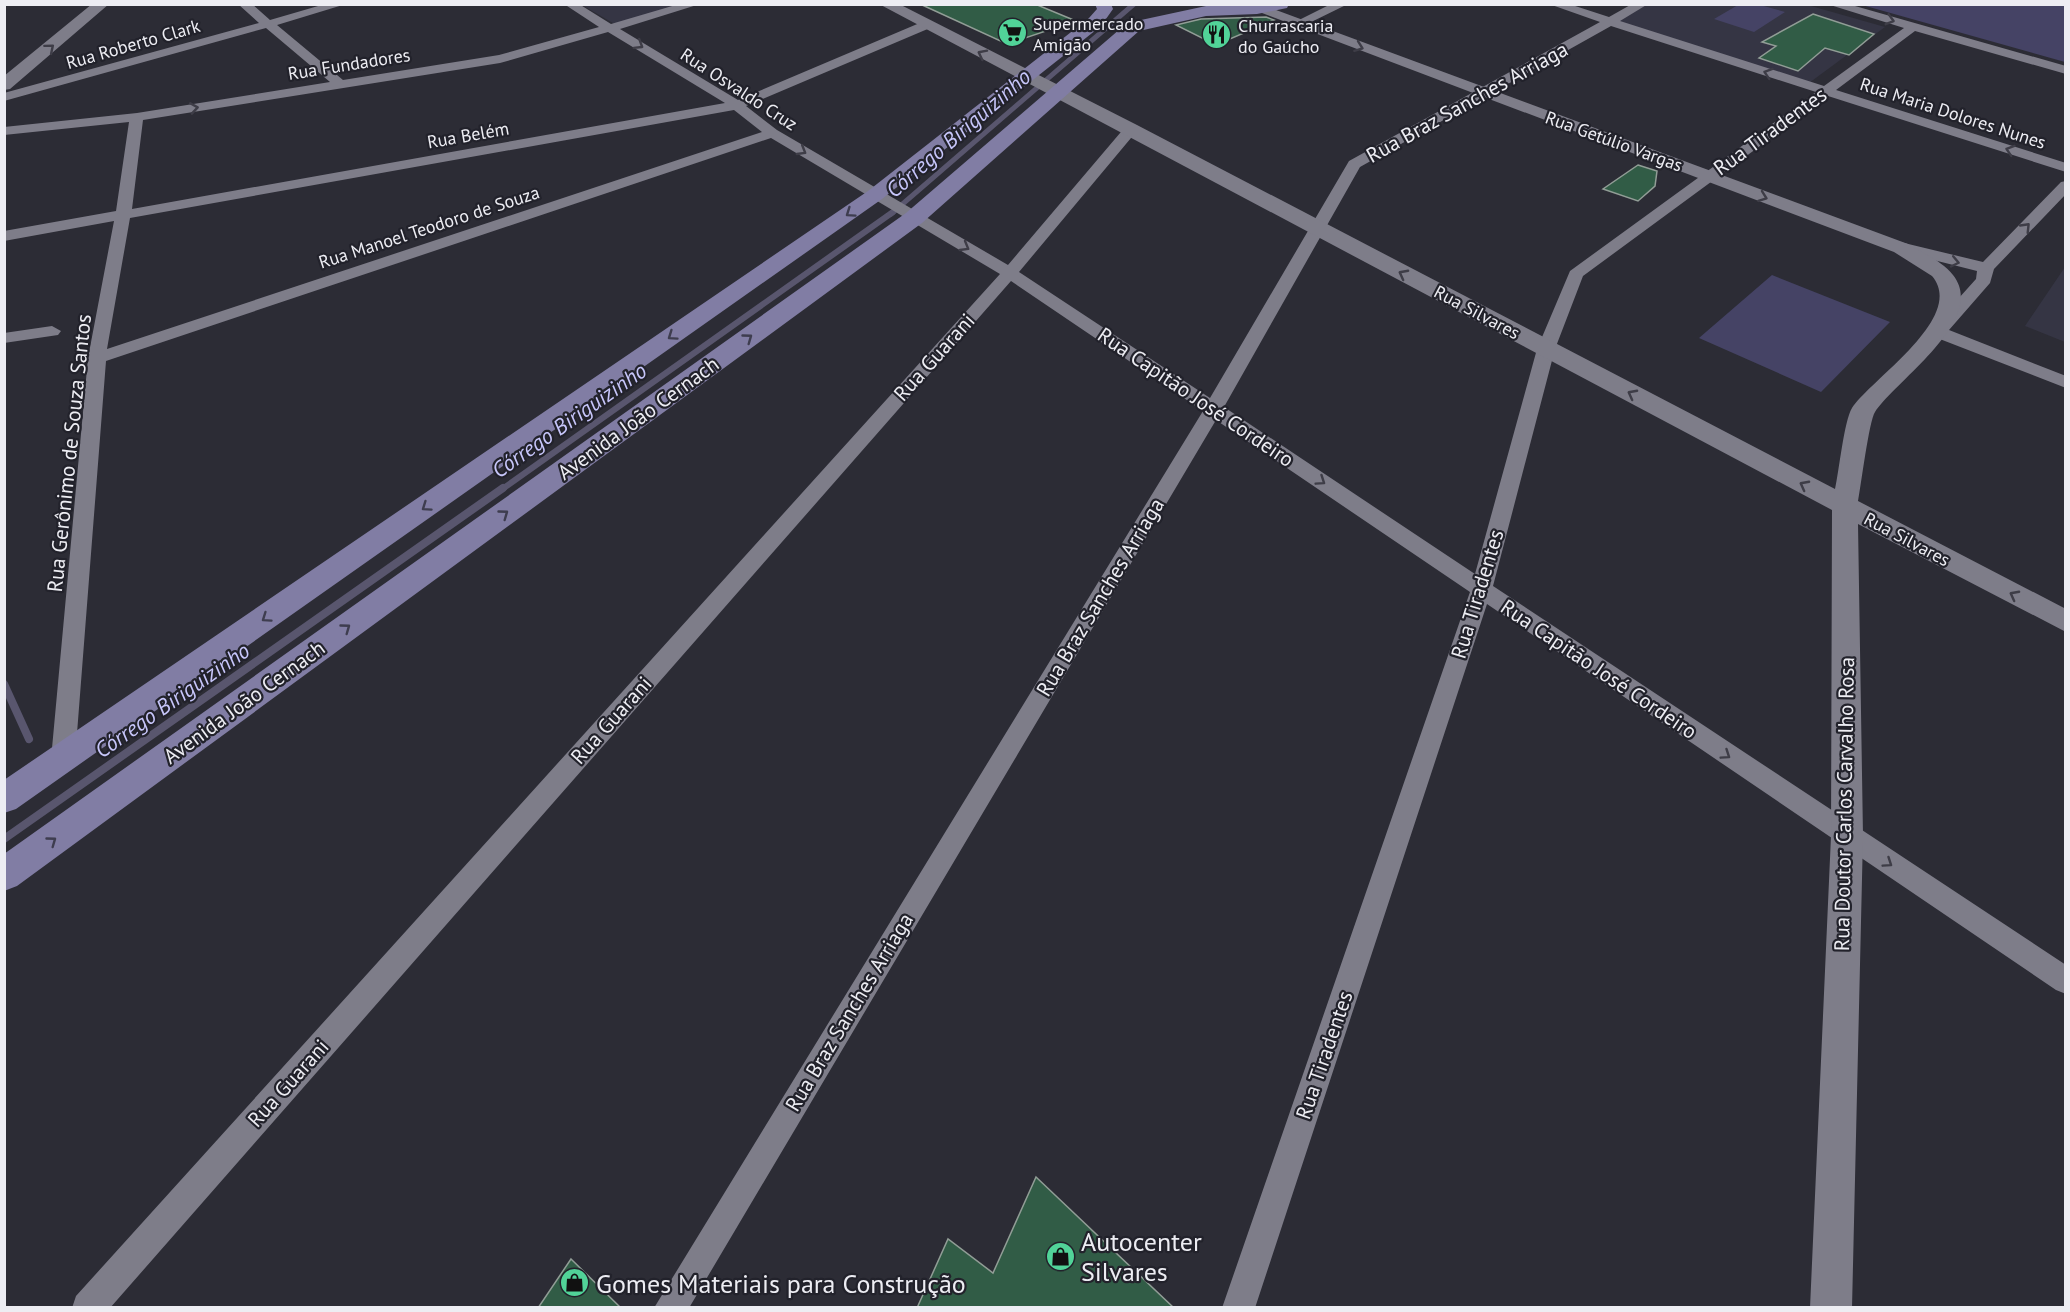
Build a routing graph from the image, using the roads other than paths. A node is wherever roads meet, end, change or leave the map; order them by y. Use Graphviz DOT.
graph roads {
  1 [pos="102,4"];
  2 [pos="244,4"];
  3 [pos="340,4"];
  4 [pos="570,4"];
  5 [pos="693,4"];
  6 [pos="886,4"];
  7 [pos="1103,4"];
  8 [pos="1342,4"];
  9 [pos="1555,4"];
  10 [pos="1642,4"];
  11 [pos="1833,4"];
  12 [pos="1270,10"];
  13 [pos="1611,22"];
  14 [pos="270,24"];
  15 [pos="926,25"];
  16 [pos="1913,27"];
  17 [pos="612,28"];
  18 [pos="2066,70"];
  19 [pos="340,84"];
  20 [pos="4,85"];
  21 [pos="1041,85"];
  22 [pos="1824,91"];
  23 [pos="1481,92"];
  24 [pos="4,97"];
  25 [pos="737,105"];
  26 [pos="136,117"];
  27 [pos="1131,129"];
  28 [pos="4,131"];
  29 [pos="772,133"];
  30 [pos="2066,168"];
  31 [pos="1709,176"];
  32 [pos="2066,185"];
  33 [pos="882,199"];
  34 [pos="123,216"];
  35 [pos="910,216"];
  36 [pos="1316,228"];
  37 [pos="4,236"];
  38 [pos="1884,242"];
  39 [pos="1986,268"];
  40 [pos="1010,273"];
  41 [pos="52,331"];
  42 [pos="1938,332"];
  43 [pos="4,339"];
  44 [pos="1546,349"];
  45 [pos="97,358"];
  46 [pos="2066,383"];
  47 [pos="1214,408"];
  48 [pos="1845,506"];
  49 [pos="1481,590"];
  50 [pos="2066,622"];
  51 [pos="63,759"];
  52 [pos="4,799"];
  53 [pos="1847,836"];
  54 [pos="4,875"];
  55 [pos="2066,981"];
  56 [pos="88,1308"];
  57 [pos="670,1308"];
  58 [pos="1238,1308"];
  59 [pos="1831,1308"];
  20 -- 1 [label="street, one-way"];
  2 -- 14 [label="street"];
  3 -- 14 [label="street, Rua Roberto Clark"];
  4 -- 17 [label="street, Rua Osvaldo Cruz"];
  5 -- 17 [label="street, Rua Fundadores"];
  6 -- 15 [label="street, Rua Silvares"];
  7 -- 21 [label="main road, Avenida João Cernach"];
  8 -- 12 [label="street"];
  9 -- 13 [label="street, Rua Maria Dolores Nunes"];
  10 -- 13 [label="street, Rua Braz Sanches Arriaga"];
  11 -- 16 [label="street, one-way"];
  12 -- 21 [label="main road, Avenida João Cernach"];
  12 -- 23 [label="street, Rua Getúlio Vargas, one-way"];
  22 -- 13 [label="street, Rua Maria Dolores Nunes, one-way"];
  13 -- 23 [label="street, Rua Braz Sanches Arriaga"];
  14 -- 19 [label="street"];
  14 -- 24 [label="street, Rua Roberto Clark"];
  21 -- 15 [label="street, Rua Silvares, one-way"];
  15 -- 25 [label="street, Rua Belém"];
  16 -- 18 [label="street"];
  16 -- 22 [label="street, Rua Tiradentes"];
  17 -- 19 [label="street, Rua Fundadores"];
  17 -- 25 [label="street, Rua Osvaldo Cruz, one-way"];
  26 -- 19 [label="street, Rua Fundadores, one-way"];
  21 -- 27 [label="street, Rua Silvares"];
  21 -- 33 [label="main road, Avenida João Cernach"];
  21 -- 35 [label="main road, Avenida João Cernach"];
  30 -- 22 [label="street, Rua Maria Dolores Nunes, one-way"];
  22 -- 31 [label="street, Rua Tiradentes"];
  23 -- 31 [label="street, Rua Getúlio Vargas"];
  23 -- 36 [label="street, Rua Braz Sanches Arriaga"];
  25 -- 29 [label="street, Rua Osvaldo Cruz"];
  25 -- 34 [label="street, Rua Belém"];
  26 -- 28 [label="street, Rua Fundadores"];
  26 -- 34 [label="street, Rua Gerônimo de Souza Santos"];
  27 -- 36 [label="street, Rua Silvares"];
  27 -- 40 [label="street, Rua Guarani"];
  29 -- 33 [label="street, Rua Osvaldo Cruz, one-way"];
  29 -- 45 [label="street, Rua Manoel Teodoro de Souza"];
  31 -- 38 [label="street, Rua Getúlio Vargas, one-way"];
  31 -- 44 [label="street, Rua Tiradentes"];
  39 -- 32 [label="street, one-way"];
  33 -- 35 [label="street, Rua Capitão José Cordeiro"];
  33 -- 51 [label="main road, Avenida João Cernach, one-way"];
  34 -- 37 [label="street, Rua Belém"];
  34 -- 45 [label="street, Rua Gerônimo de Souza Santos"];
  35 -- 40 [label="street, Rua Capitão José Cordeiro, one-way"];
  54 -- 35 [label="main road, Avenida João Cernach, one-way"];
  44 -- 36 [label="street, Rua Silvares, one-way"];
  36 -- 47 [label="street, Rua Braz Sanches Arriaga"];
  38 -- 39 [label="street, Rua Getúlio Vargas, one-way"];
  38 -- 42 [label="street"];
  39 -- 42 [label="street"];
  40 -- 47 [label="street, Rua Capitão José Cordeiro"];
  40 -- 56 [label="street, Rua Guarani"];
  41 -- 43 [label="street"];
  42 -- 46 [label="street"];
  42 -- 48 [label="street, Rua Doutor Carlos Carvalho Rosa"];
  48 -- 44 [label="street, Rua Silvares, one-way"];
  44 -- 49 [label="street, Rua Tiradentes"];
  45 -- 51 [label="street, Rua Gerônimo de Souza Santos"];
  47 -- 49 [label="street, Rua Capitão José Cordeiro, one-way"];
  47 -- 57 [label="street, Rua Braz Sanches Arriaga"];
  50 -- 48 [label="street, Rua Silvares, one-way"];
  48 -- 53 [label="street, Rua Doutor Carlos Carvalho Rosa"];
  49 -- 53 [label="street, Rua Capitão José Cordeiro, one-way"];
  49 -- 58 [label="street, Rua Tiradentes"];
  51 -- 52 [label="main road, Avenida João Cernach"];
  53 -- 55 [label="street, Rua Capitão José Cordeiro, one-way"];
  53 -- 59 [label="street, Rua Doutor Carlos Carvalho Rosa"];
}
